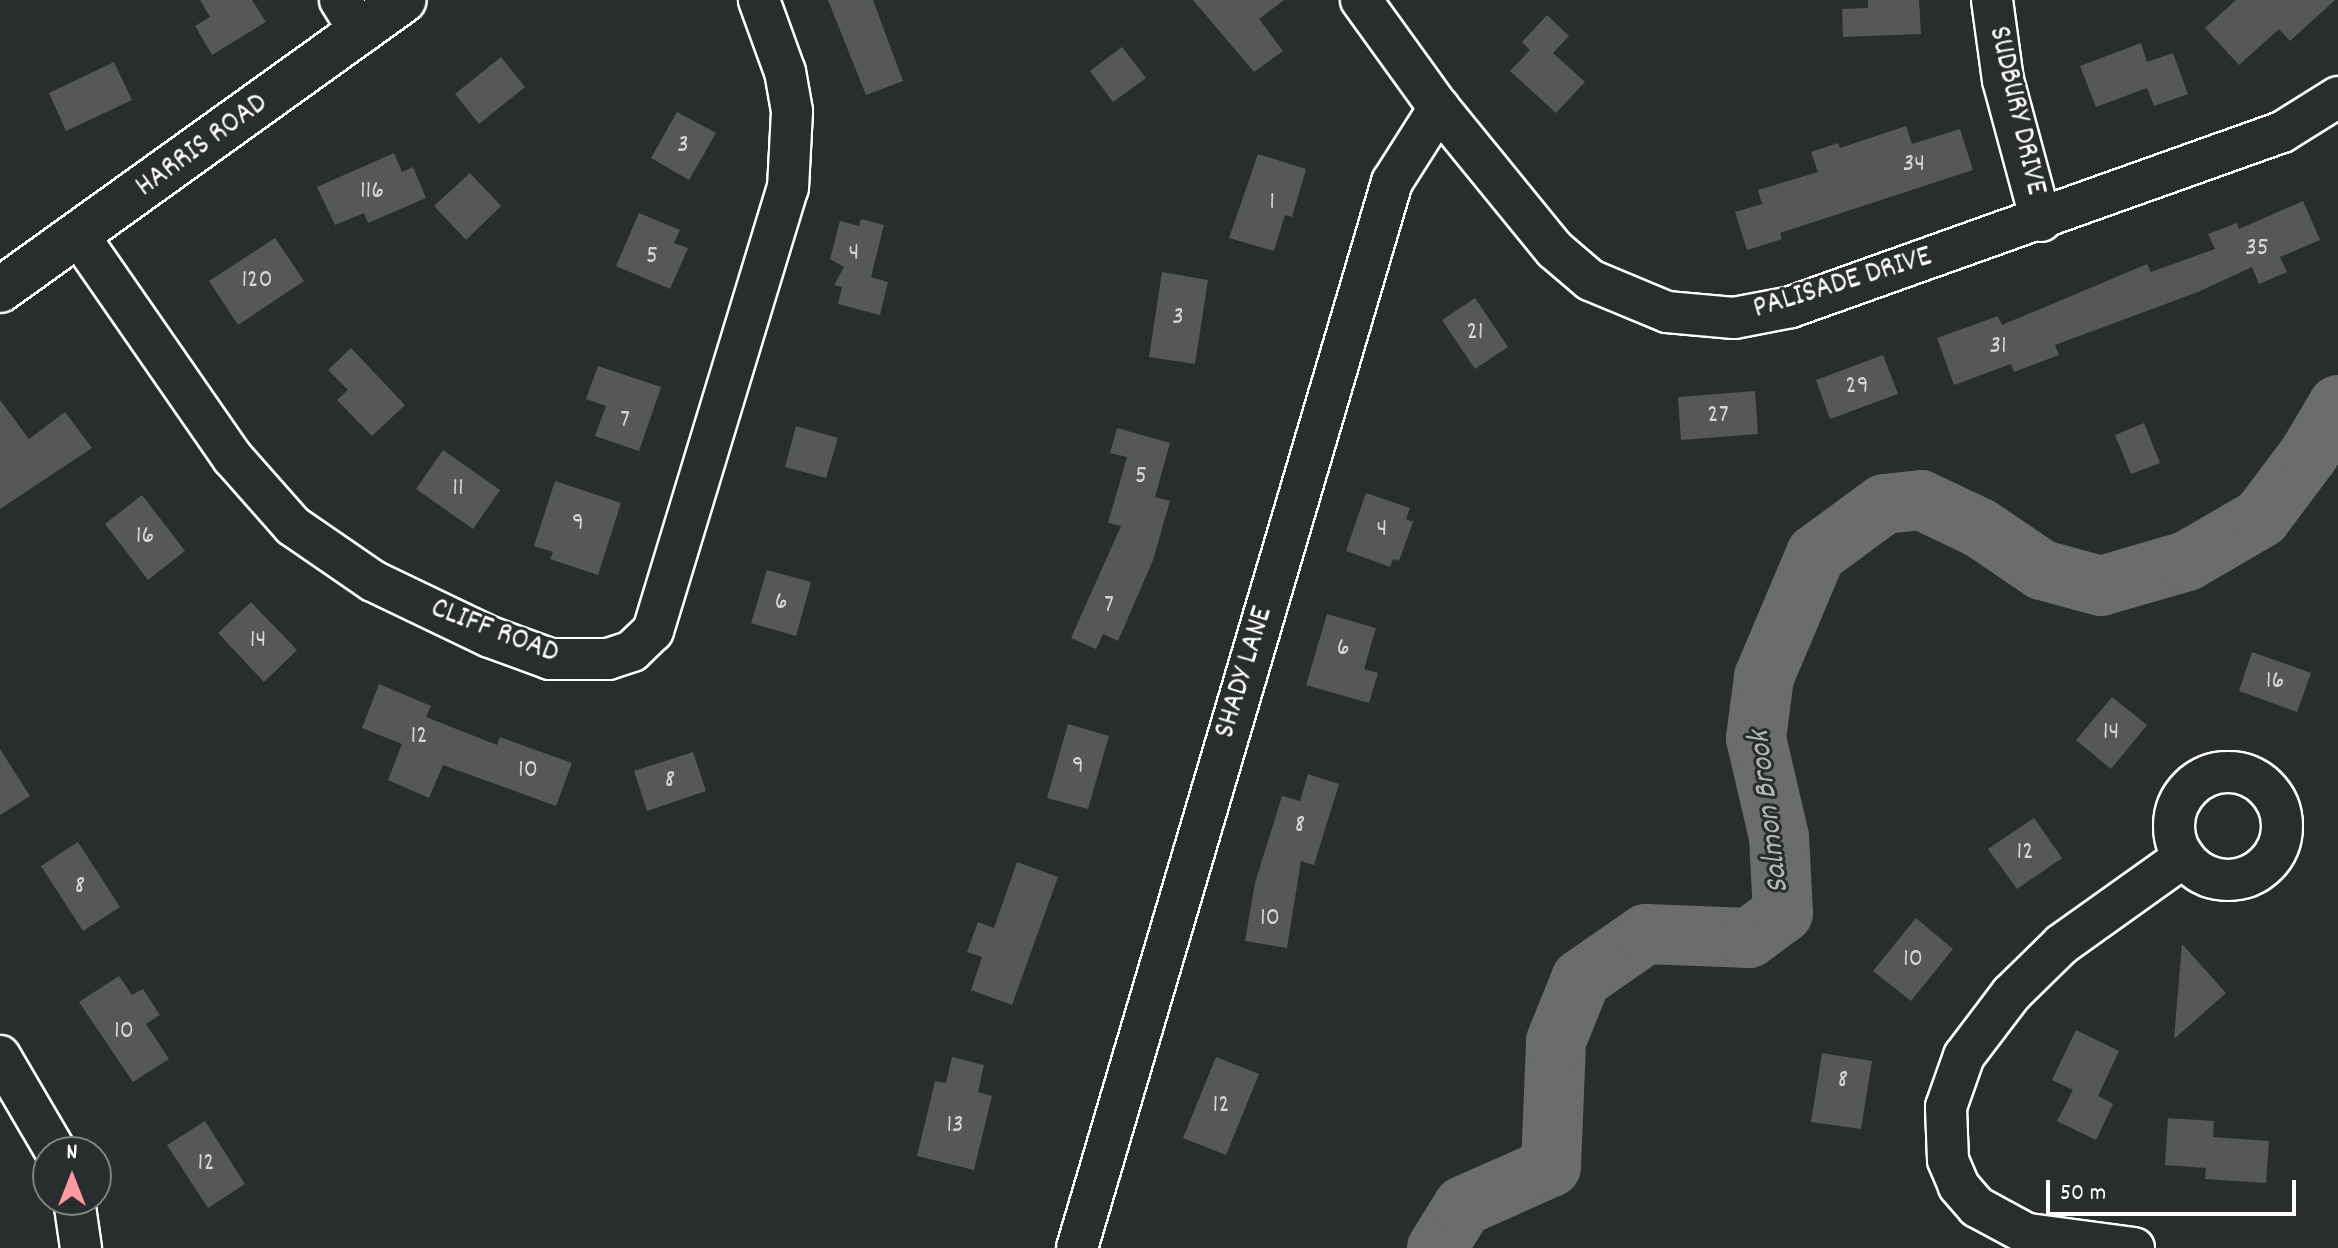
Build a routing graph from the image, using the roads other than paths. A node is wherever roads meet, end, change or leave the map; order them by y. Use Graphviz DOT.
graph roads {
  1 [pos="404,0"];
  2 [pos="759,0"];
  3 [pos="1361,0"];
  4 [pos="1992,0"];
  5 [pos="351,16"];
  6 [pos="2338,97"];
  7 [pos="1439,108"];
  8 [pos="2041,221"];
  9 [pos="79,236"];
  10 [pos="0,290"];
  11 [pos="2184,857"];
  12 [pos="0,1056"];
  13 [pos="47,1136"];
  14 [pos="76,1216"];
  15 [pos="81,1248"];
  16 [pos="1077,1248"];
  17 [pos="2134,1248"];
  1 -- 5 [label="street, HARRIS ROAD"];
  2 -- 9 [label="street, CLIFF ROAD"];
  3 -- 7 [label="street, PALISADE DRIVE"];
  4 -- 8 [label="street, SUDBURY DRIVE"];
  5 -- 9 [label="street, HARRIS ROAD"];
  6 -- 8 [label="street, PALISADE DRIVE"];
  7 -- 8 [label="street, PALISADE DRIVE"];
  7 -- 16 [label="street, SHADY LANE"];
  9 -- 10 [label="street, HARRIS ROAD"];
  11 -- 17 [label="street"];
  12 -- 13 [label="street"];
  14 -- 15 [label="street"];
}
